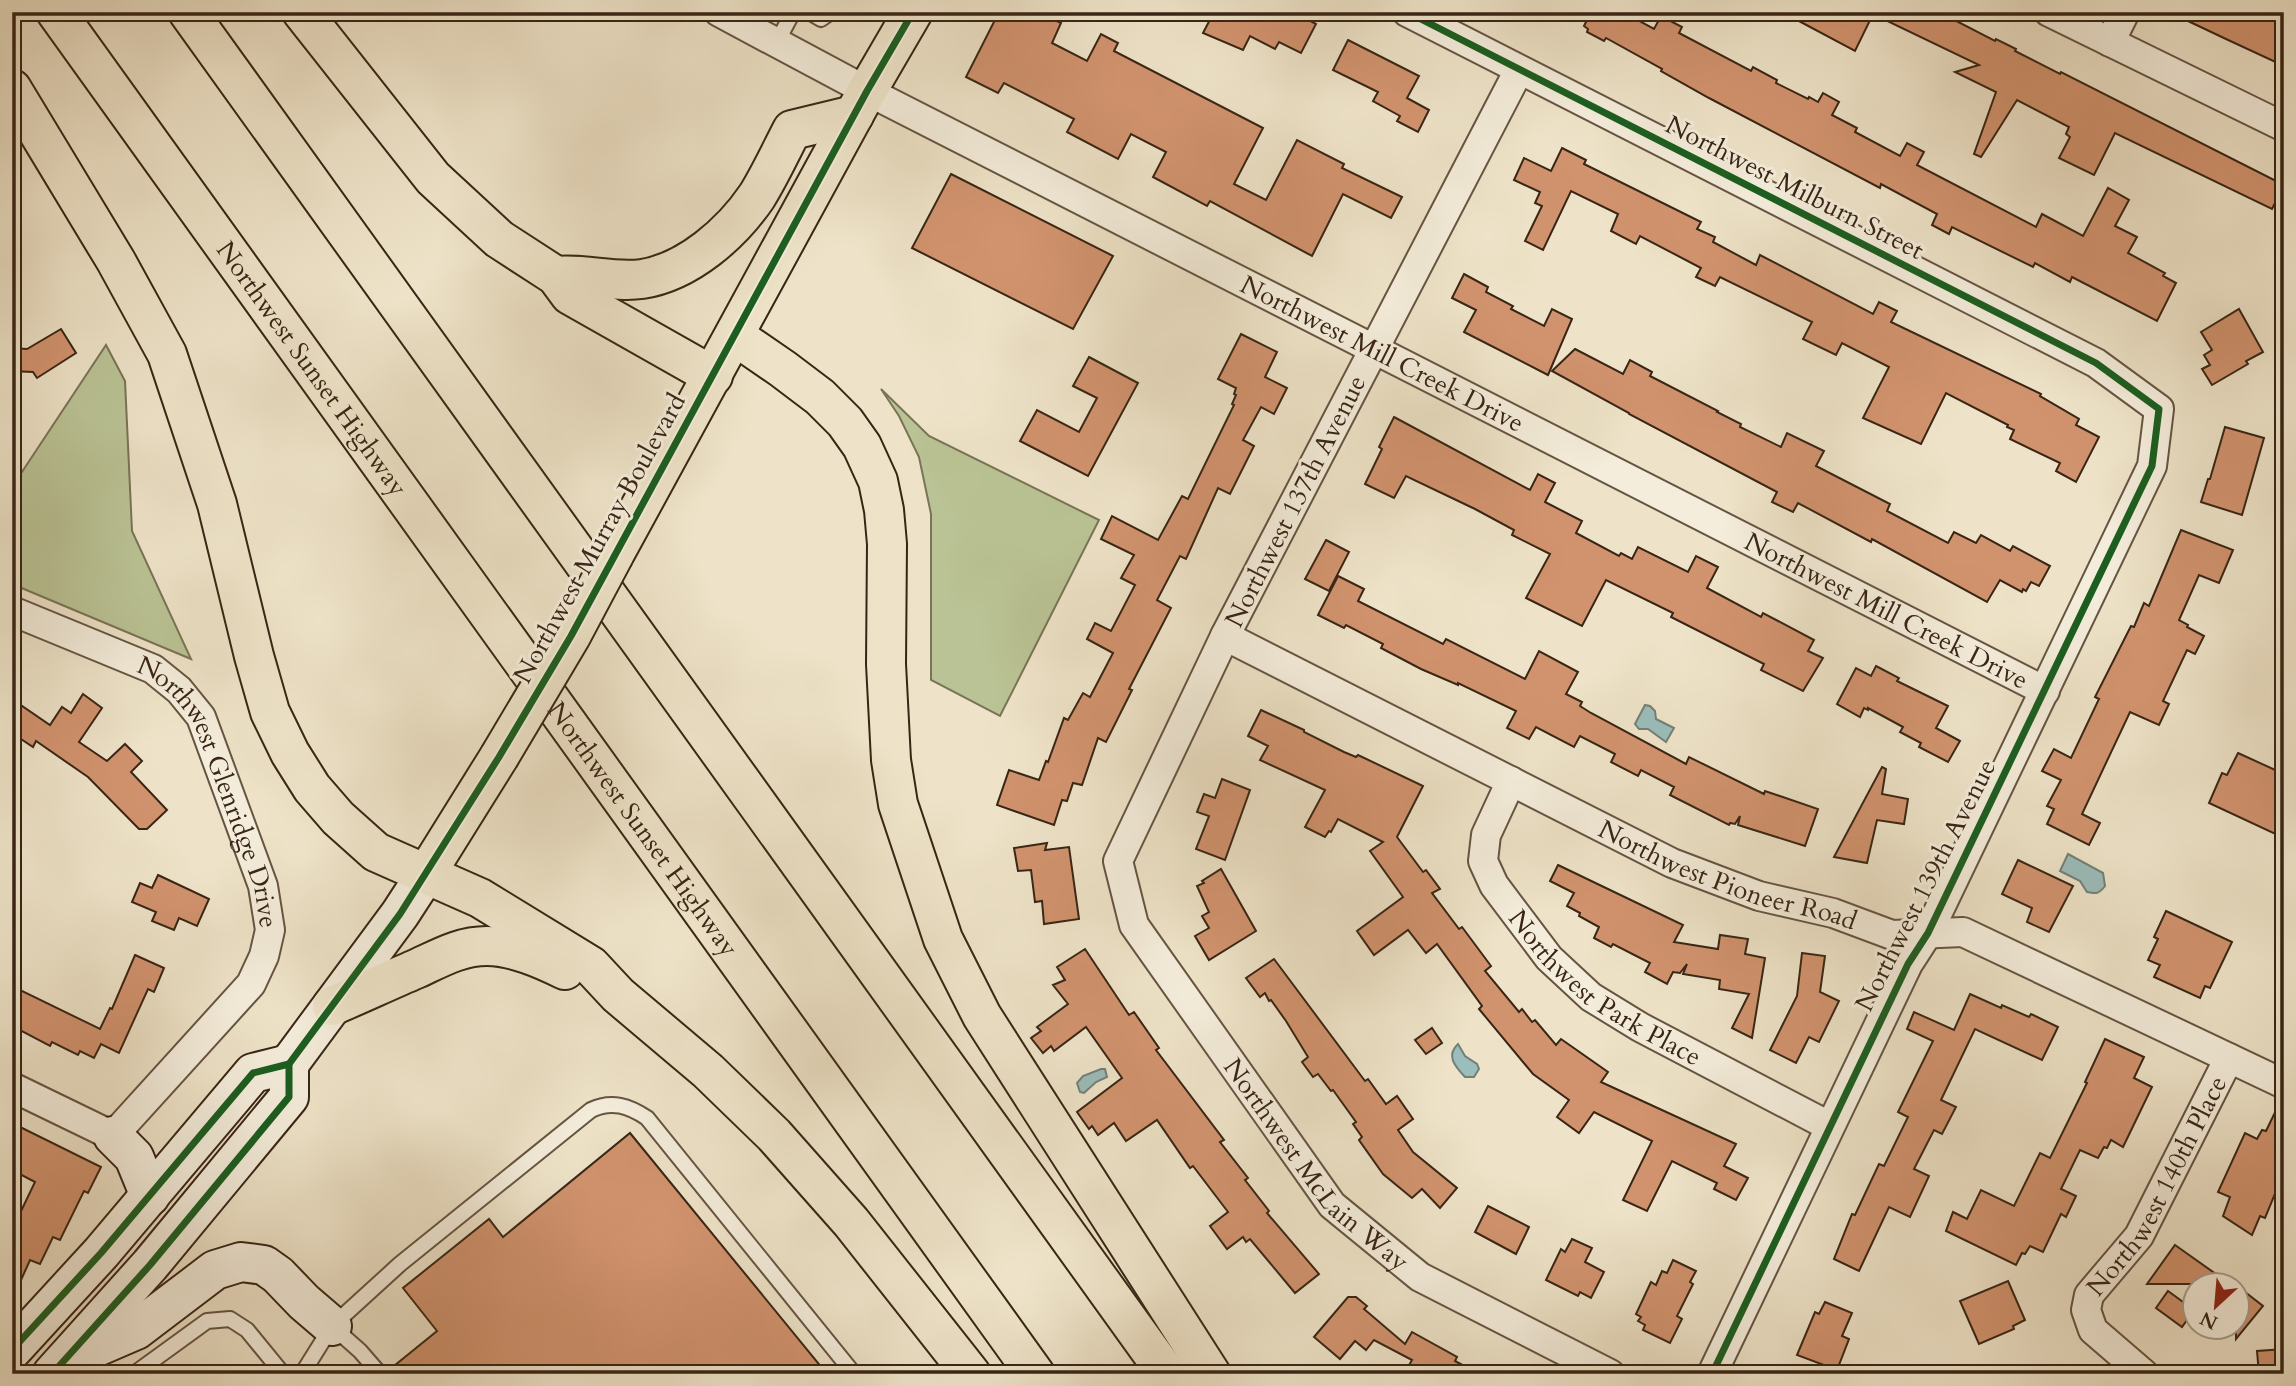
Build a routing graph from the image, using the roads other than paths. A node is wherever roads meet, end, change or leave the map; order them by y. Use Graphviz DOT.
graph roads {
  1 [pos="57,12"];
  2 [pos="188,12"];
  3 [pos="302,12"];
  4 [pos="719,12"];
  5 [pos="793,12"];
  6 [pos="809,12"];
  7 [pos="831,12"];
  8 [pos="913,12"];
  9 [pos="1406,12"];
  10 [pos="2049,12"];
  11 [pos="2125,12"];
  12 [pos="776,41"];
  13 [pos="2110,42"];
  14 [pos="1519,71"];
  15 [pos="12,89"];
  16 [pos="861,103"];
  17 [pos="2284,127"];
  18 [pos="556,276"];
  19 [pos="735,336"];
  20 [pos="1374,348"];
  21 [pos="713,376"];
  22 [pos="2160,409"];
  23 [pos="12,611"];
  24 [pos="1225,636"];
  25 [pos="2045,691"];
  26 [pos="1511,781"];
  27 [pos="1118,861"];
  28 [pos="426,874"];
  29 [pos="1928,933"];
  30 [pos="618,995"];
  31 [pos="332,1006"];
  32 [pos="2229,1058"];
  33 [pos="289,1064"];
  34 [pos="2284,1084"];
  35 [pos="12,1087"];
  36 [pos="1829,1126"];
  37 [pos="113,1136"];
  38 [pos="150,1196"];
  39 [pos="332,1326"];
  40 [pos="12,1350"];
  41 [pos="59,1367"];
  42 [pos="134,1374"];
  43 [pos="283,1374"];
  44 [pos="302,1374"];
  45 [pos="380,1374"];
  46 [pos="854,1374"];
  47 [pos="971,1374"];
  48 [pos="1035,1374"];
  49 [pos="1167,1374"];
  50 [pos="1211,1374"];
  51 [pos="1610,1374"];
  52 [pos="1712,1374"];
  53 [pos="2144,1374"];
  1 -- 48 [label="main road, Northwest Sunset Highway"];
  2 -- 49 [label="main road"];
  3 -- 18 [label="main road"];
  4 -- 12 [label="street, Northwest Mill Creek Drive"];
  5 -- 12 [label="lane"];
  6 -- 7 [label="lane"];
  8 -- 16 [label="main road, Northwest Murray Boulevard"];
  9 -- 14 [label="street, Northwest Milburn Street"];
  10 -- 13 [label="street"];
  11 -- 13 [label="street"];
  12 -- 16 [label="street, Northwest Mill Creek Drive"];
  13 -- 17 [label="street"];
  14 -- 20 [label="street, Northwest 137th Avenue"];
  14 -- 22 [label="street, Northwest Milburn Street"];
  15 -- 28 [label="main road"];
  16 -- 18 [label="main road"];
  16 -- 19 [label="main road, Northwest Murray Boulevard"];
  16 -- 20 [label="street, Northwest Mill Creek Drive"];
  18 -- 21 [label="main road"];
  19 -- 21 [label="main road, Northwest Murray Boulevard"];
  19 -- 50 [label="main road"];
  20 -- 24 [label="street, Northwest 137th Avenue"];
  20 -- 25 [label="street, Northwest Mill Creek Drive"];
  21 -- 28 [label="main road, Northwest Murray Boulevard, bridge"];
  22 -- 25 [label="street, Northwest 139th Avenue"];
  23 -- 37 [label="street, Northwest Glenridge Drive"];
  24 -- 26 [label="street, Northwest Pioneer Road"];
  24 -- 27 [label="street, Northwest 137th Avenue"];
  25 -- 29 [label="street, Northwest 139th Avenue"];
  26 -- 29 [label="street, Northwest Pioneer Road"];
  26 -- 36 [label="street, Northwest Park Place"];
  27 -- 51 [label="street, Northwest McLain Way"];
  28 -- 30 [label="main road"];
  28 -- 31 [label="main road, Northwest Murray Boulevard"];
  29 -- 32 [label="street, Northwest Pioneer Road"];
  29 -- 36 [label="street, Northwest 139th Avenue"];
  30 -- 31 [label="main road"];
  30 -- 47 [label="main road"];
  31 -- 33 [label="main road, Northwest Murray Boulevard"];
  32 -- 34 [label="street, Northwest Pioneer Road"];
  32 -- 53 [label="street, Northwest 140th Place"];
  33 -- 38 [label="main road"];
  33 -- 41 [label="main road"];
  35 -- 37 [label="street"];
  36 -- 52 [label="street, Northwest 139th Avenue"];
  37 -- 38 [label="main road"];
  38 -- 40 [label="main road"];
  39 -- 41 [label="main road"];
  39 -- 44 [label="lane"];
  39 -- 45 [label="lane"];
  39 -- 46 [label="lane"];
  42 -- 43 [label="lane"];
}
